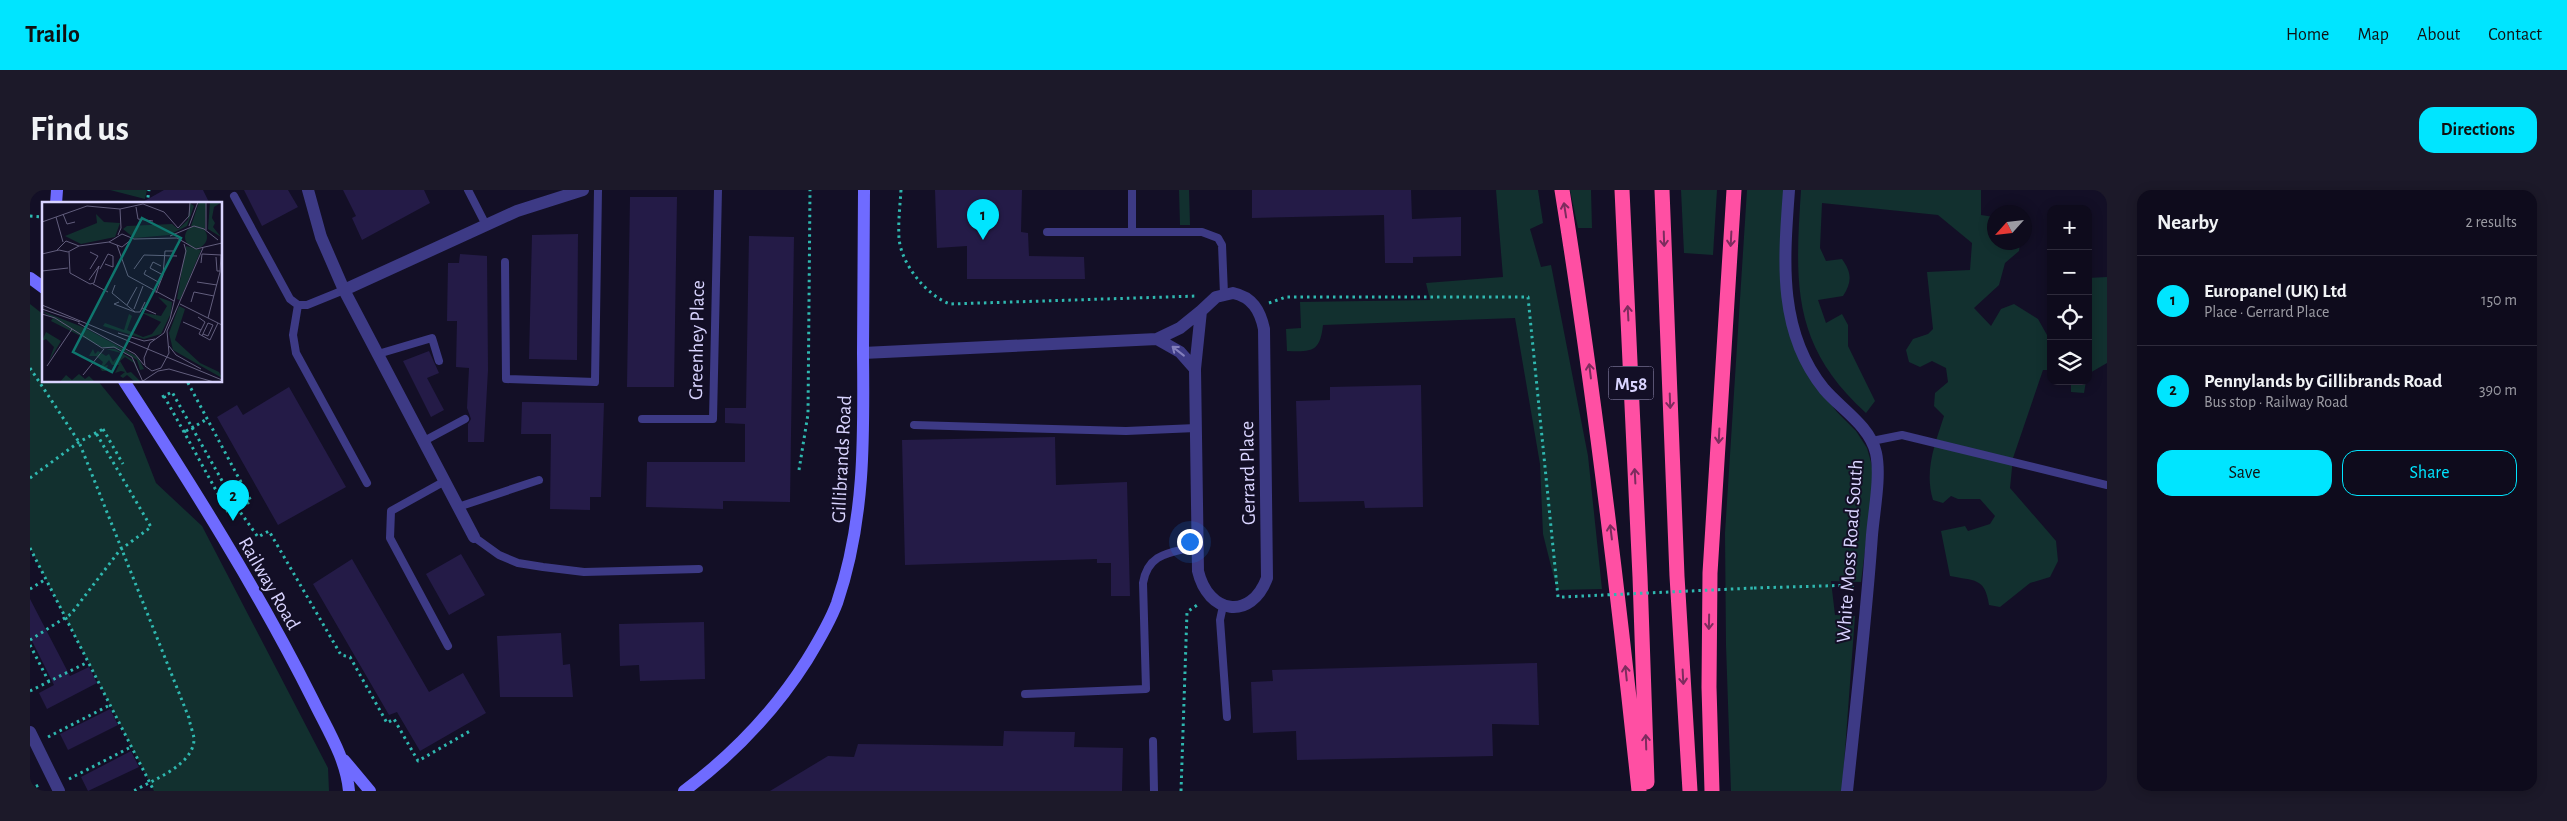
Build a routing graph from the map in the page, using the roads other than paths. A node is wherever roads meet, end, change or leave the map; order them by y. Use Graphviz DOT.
graph roads {
  1 [pos="308,190"];
  2 [pos="468,190"];
  3 [pos="583,190"];
  4 [pos="598,190"];
  5 [pos="718,190"];
  6 [pos="864,190"];
  7 [pos="1132,190"];
  8 [pos="1562,190"];
  9 [pos="1622,190"];
  10 [pos="1662,190"];
  11 [pos="1734,190"];
  12 [pos="1789,190"];
  13 [pos="234,196"];
  14 [pos="486,225"];
  15 [pos="1047,232"];
  16 [pos="1132,232"];
  17 [pos="505,262"];
  18 [pos="30,278"];
  19 [pos="42,287"];
  20 [pos="344,290"];
  21 [pos="1220,295"];
  22 [pos="298,306"];
  23 [pos="1201,311"];
  24 [pos="1157,339"];
  25 [pos="863,353"];
  26 [pos="378,354"];
  27 [pos="439,361"];
  28 [pos="1195,369"];
  29 [pos="125,382"];
  30 [pos="465,419"];
  31 [pos="642,419"];
  32 [pos="914,425"];
  33 [pos="1196,428"];
  34 [pos="424,441"];
  35 [pos="1872,441"];
  36 [pos="539,480"];
  37 [pos="445,481"];
  38 [pos="367,484"];
  39 [pos="2107,485"];
  40 [pos="458,507"];
  41 [pos="474,537"];
  42 [pos="1197,546"];
  43 [pos="699,569"];
  44 [pos="1223,606"];
  45 [pos="448,646"];
  46 [pos="1025,694"];
  47 [pos="1227,717"];
  48 [pos="33,738"];
  49 [pos="1153,741"];
  50 [pos="342,758"];
  51 [pos="58,788"];
  52 [pos="349,791"];
  53 [pos="370,791"];
  54 [pos="684,791"];
  55 [pos="1154,791"];
  56 [pos="1638,791"];
  57 [pos="1647,791"];
  58 [pos="1690,791"];
  59 [pos="1712,791"];
  60 [pos="1847,791"];
  1 -- 20 [label="street"];
  2 -- 14 [label="lane"];
  3 -- 14 [label="street"];
  4 -- 17 [label="lane"];
  5 -- 31 [label="lane, Greenhey Place"];
  6 -- 25 [label="street, Gillibrands Road"];
  7 -- 16 [label="lane"];
  56 -- 8 [label="highway, one-way"];
  57 -- 9 [label="highway, M58, one-way"];
  10 -- 58 [label="highway, M58, one-way"];
  11 -- 59 [label="highway, one-way"];
  12 -- 35 [label="street, White Moss Road South"];
  13 -- 22 [label="lane"];
  14 -- 20 [label="street"];
  15 -- 16 [label="lane"];
  16 -- 21 [label="lane"];
  18 -- 19 [label="street"];
  20 -- 22 [label="lane"];
  20 -- 26 [label="street"];
  21 -- 23 [label="street"];
  21 -- 44 [label="street, Gerrard Place"];
  22 -- 38 [label="lane"];
  23 -- 24 [label="street"];
  23 -- 28 [label="street"];
  24 -- 25 [label="street"];
  28 -- 24 [label="street, one-way"];
  25 -- 54 [label="street, Gillibrands Road"];
  26 -- 27 [label="lane"];
  26 -- 34 [label="street"];
  28 -- 33 [label="street"];
  29 -- 50 [label="street, Railway Road"];
  30 -- 34 [label="lane"];
  32 -- 33 [label="lane"];
  33 -- 42 [label="street"];
  34 -- 37 [label="street"];
  35 -- 39 [label="lane"];
  35 -- 60 [label="street, White Moss Road South"];
  36 -- 40 [label="lane"];
  37 -- 40 [label="street"];
  37 -- 45 [label="lane"];
  40 -- 41 [label="street"];
  41 -- 43 [label="lane"];
  42 -- 44 [label="street"];
  42 -- 46 [label="lane"];
  44 -- 47 [label="lane"];
  48 -- 51 [label="street"];
  49 -- 55 [label="lane"];
  50 -- 52 [label="street, Railway Road"];
  50 -- 53 [label="street, Railway Road"];
}
